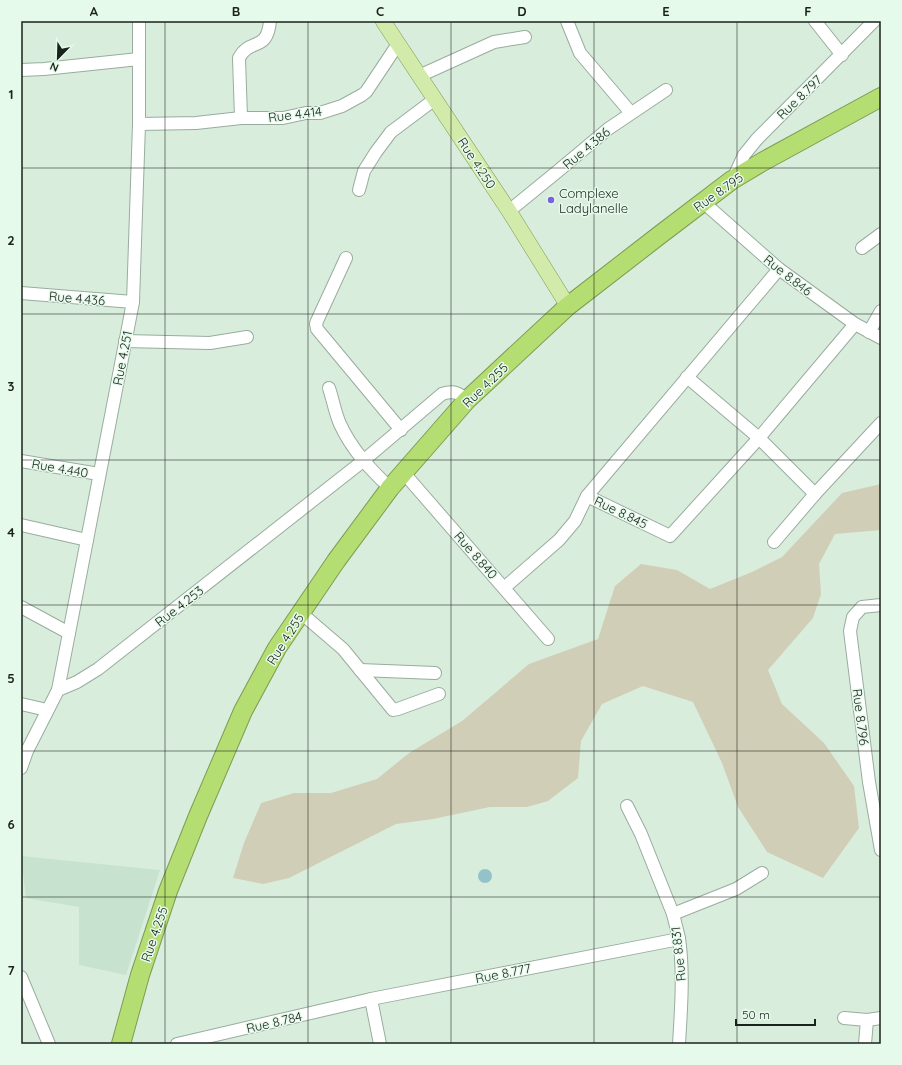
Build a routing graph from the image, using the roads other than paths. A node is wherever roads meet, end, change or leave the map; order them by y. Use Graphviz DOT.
graph roads {
  1 [pos="139,21"];
  2 [pos="270,21"];
  3 [pos="383,21"];
  4 [pos="567,21"];
  5 [pos="815,21"];
  6 [pos="874,21"];
  7 [pos="525,37"];
  8 [pos="398,44"];
  9 [pos="842,55"];
  10 [pos="139,59"];
  11 [pos="21,70"];
  12 [pos="419,76"];
  13 [pos="666,90"];
  14 [pos="881,97"];
  15 [pos="435,99"];
  16 [pos="631,113"];
  17 [pos="241,118"];
  18 [pos="139,124"];
  19 [pos="732,180"];
  20 [pos="359,190"];
  21 [pos="703,202"];
  22 [pos="509,211"];
  23 [pos="881,234"];
  24 [pos="862,248"];
  25 [pos="346,258"];
  26 [pos="779,270"];
  27 [pos="21,293"];
  28 [pos="133,302"];
  29 [pos="568,306"];
  30 [pos="881,311"];
  31 [pos="855,324"];
  32 [pos="870,332"];
  33 [pos="247,337"];
  34 [pos="881,338"];
  35 [pos="125,342"];
  36 [pos="687,377"];
  37 [pos="329,388"];
  38 [pos="467,400"];
  39 [pos="881,424"];
  40 [pos="401,430"];
  41 [pos="759,438"];
  42 [pos="21,461"];
  43 [pos="363,462"];
  44 [pos="403,472"];
  45 [pos="99,474"];
  46 [pos="390,488"];
  47 [pos="815,494"];
  48 [pos="587,496"];
  49 [pos="21,525"];
  50 [pos="87,540"];
  51 [pos="774,542"];
  52 [pos="504,588"];
  53 [pos="881,605"];
  54 [pos="21,607"];
  55 [pos="301,613"];
  56 [pos="69,633"];
  57 [pos="548,639"];
  58 [pos="360,670"];
  59 [pos="435,673"];
  60 [pos="58,690"];
  61 [pos="439,694"];
  62 [pos="21,704"];
  63 [pos="47,710"];
  64 [pos="21,768"];
  65 [pos="627,806"];
  66 [pos="881,850"];
  67 [pos="762,873"];
  68 [pos="673,914"];
  69 [pos="679,939"];
  70 [pos="21,977"];
  71 [pos="371,999"];
  72 [pos="844,1018"];
  73 [pos="881,1018"];
  74 [pos="866,1020"];
  75 [pos="49,1044"];
  76 [pos="121,1044"];
  77 [pos="177,1044"];
  78 [pos="380,1044"];
  79 [pos="679,1044"];
  80 [pos="864,1044"];
  1 -- 10 [label="street, Rue 4.251"];
  2 -- 17 [label="street"];
  3 -- 8 [label="main road, Rue 4.250"];
  4 -- 16 [label="street"];
  5 -- 9 [label="street"];
  6 -- 9 [label="street, Rue 8.797"];
  7 -- 12 [label="street"];
  8 -- 12 [label="main road, Rue 4.250"];
  8 -- 17 [label="street, Rue 4.414"];
  9 -- 19 [label="street, Rue 8.797"];
  10 -- 11 [label="street"];
  10 -- 18 [label="street, Rue 4.251"];
  12 -- 15 [label="main road, Rue 4.250"];
  13 -- 16 [label="street, Rue 4.386"];
  14 -- 19 [label="highway, Rue 8.795"];
  15 -- 20 [label="street"];
  15 -- 22 [label="main road, Rue 4.250"];
  16 -- 22 [label="street, Rue 4.386"];
  17 -- 18 [label="street, Rue 4.414"];
  18 -- 28 [label="street, Rue 4.251"];
  19 -- 21 [label="highway, Rue 8.795"];
  21 -- 26 [label="street, Rue 8.846"];
  21 -- 29 [label="highway, Rue 8.795"];
  22 -- 29 [label="main road, Rue 4.250"];
  23 -- 24 [label="street"];
  25 -- 40 [label="street"];
  26 -- 31 [label="street, Rue 8.846"];
  26 -- 36 [label="street, Rue 8.845"];
  27 -- 28 [label="street, Rue 4.436"];
  28 -- 35 [label="street, Rue 4.251"];
  29 -- 38 [label="highway, Rue 4.255"];
  30 -- 32 [label="street"];
  31 -- 32 [label="street, Rue 8.846"];
  31 -- 41 [label="street, Rue 8.845"];
  32 -- 34 [label="street, Rue 8.846"];
  33 -- 35 [label="street"];
  35 -- 45 [label="street, Rue 4.251"];
  36 -- 41 [label="street"];
  36 -- 48 [label="street, Rue 8.845"];
  37 -- 43 [label="street"];
  38 -- 40 [label="street, Rue 4.253"];
  38 -- 44 [label="highway, Rue 4.255"];
  39 -- 47 [label="street"];
  40 -- 43 [label="street, Rue 4.253"];
  41 -- 47 [label="street"];
  41 -- 48 [label="street, Rue 8.845"];
  42 -- 45 [label="street, Rue 4.440"];
  43 -- 46 [label="street"];
  43 -- 60 [label="street, Rue 4.253"];
  44 -- 46 [label="highway, Rue 4.255"];
  44 -- 52 [label="street, Rue 8.840"];
  45 -- 50 [label="street, Rue 4.251"];
  46 -- 55 [label="highway, Rue 4.255"];
  47 -- 51 [label="street"];
  48 -- 52 [label="street"];
  49 -- 50 [label="street"];
  50 -- 56 [label="street, Rue 4.251"];
  52 -- 57 [label="street, Rue 8.840"];
  53 -- 66 [label="street, Rue 8.796"];
  54 -- 56 [label="street"];
  55 -- 58 [label="street"];
  55 -- 76 [label="highway, Rue 4.255"];
  56 -- 60 [label="street, Rue 4.251"];
  58 -- 59 [label="street"];
  58 -- 61 [label="street"];
  60 -- 63 [label="street"];
  62 -- 63 [label="street"];
  63 -- 64 [label="street"];
  65 -- 68 [label="street"];
  67 -- 68 [label="street, Rue 8.831"];
  68 -- 69 [label="street, Rue 8.831"];
  69 -- 71 [label="street, Rue 8.777"];
  69 -- 79 [label="street, Rue 8.831"];
  70 -- 75 [label="street"];
  71 -- 77 [label="street, Rue 8.784"];
  71 -- 78 [label="street"];
  72 -- 74 [label="street"];
  73 -- 74 [label="street"];
  74 -- 80 [label="street"];
}
